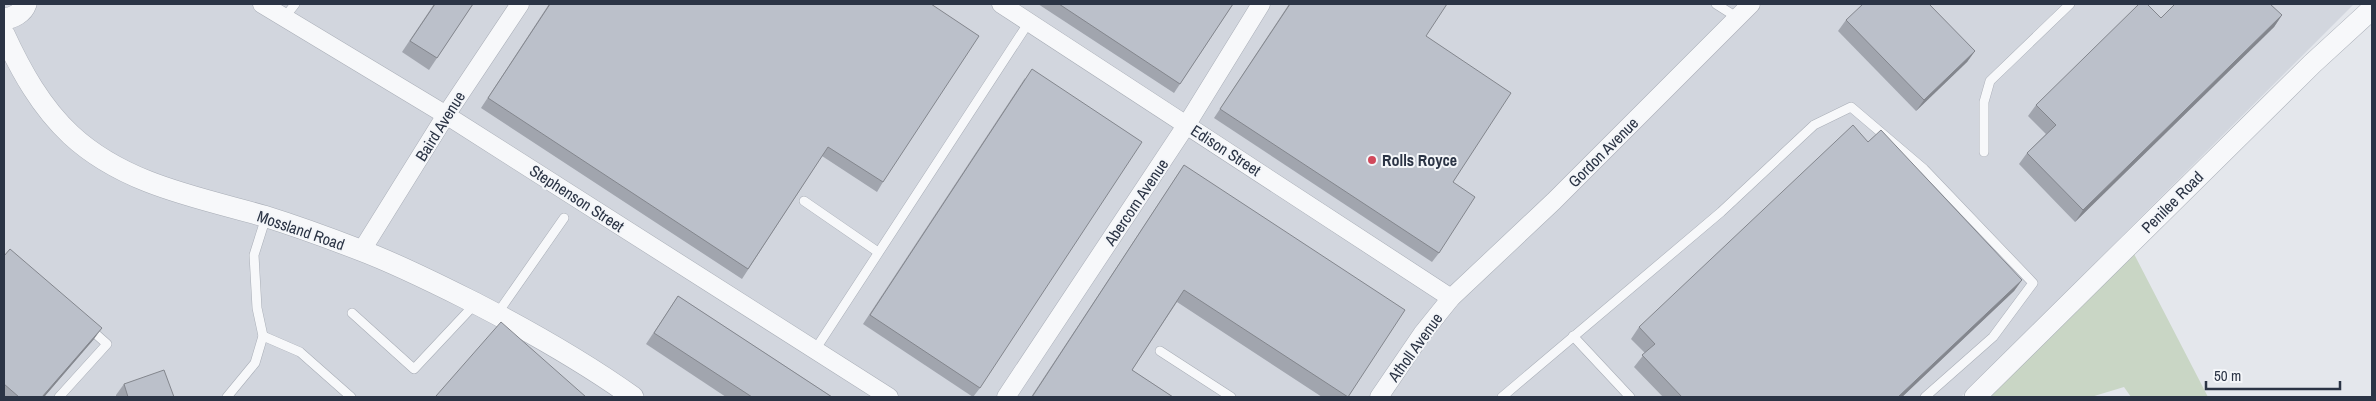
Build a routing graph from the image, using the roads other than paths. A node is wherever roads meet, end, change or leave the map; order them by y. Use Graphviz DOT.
graph roads {
  1 [pos="26,4"];
  2 [pos="262,4"];
  3 [pos="520,4"];
  4 [pos="1000,4"];
  5 [pos="1261,4"];
  6 [pos="1716,4"];
  7 [pos="1751,4"];
  8 [pos="2070,4"];
  9 [pos="2372,9"];
  10 [pos="290,10"];
  11 [pos="1738,18"];
  12 [pos="4,19"];
  13 [pos="1028,22"];
  14 [pos="4,34"];
  15 [pos="446,114"];
  16 [pos="1187,124"];
  17 [pos="1984,152"];
  18 [pos="804,202"];
  19 [pos="266,217"];
  20 [pos="564,218"];
  21 [pos="362,250"];
  22 [pos="878,252"];
  23 [pos="1451,298"];
  24 [pos="476,304"];
  25 [pos="352,312"];
  26 [pos="497,315"];
  27 [pos="85,324"];
  28 [pos="263,336"];
  29 [pos="1573,336"];
  30 [pos="814,350"];
  31 [pos="1160,350"];
  32 [pos="60,397"];
  33 [pos="227,397"];
  34 [pos="351,397"];
  35 [pos="633,397"];
  36 [pos="889,397"];
  37 [pos="1006,397"];
  38 [pos="1231,397"];
  39 [pos="1379,397"];
  40 [pos="1502,397"];
  41 [pos="1630,397"];
  42 [pos="1925,397"];
  43 [pos="1975,397"];
  1 -- 12 [label="street"];
  2 -- 10 [label="street, Stephenson Street"];
  3 -- 15 [label="street, Baird Avenue"];
  4 -- 13 [label="street, Edison Street"];
  5 -- 16 [label="street, Abercorn Avenue"];
  6 -- 11 [label="lane"];
  7 -- 11 [label="street, Gordon Avenue"];
  8 -- 17 [label="lane"];
  9 -- 43 [label="street, Penilee Road"];
  10 -- 15 [label="street, Stephenson Street"];
  11 -- 23 [label="street, Gordon Avenue"];
  13 -- 16 [label="street, Edison Street"];
  13 -- 22 [label="lane"];
  14 -- 19 [label="street, Mossland Road"];
  15 -- 21 [label="street, Baird Avenue"];
  15 -- 30 [label="street, Stephenson Street"];
  16 -- 23 [label="street, Edison Street"];
  16 -- 37 [label="street, Abercorn Avenue"];
  18 -- 22 [label="lane"];
  19 -- 21 [label="street, Mossland Road"];
  19 -- 28 [label="lane"];
  20 -- 26 [label="lane"];
  21 -- 24 [label="street, Mossland Road"];
  22 -- 30 [label="lane"];
  23 -- 39 [label="street, Atholl Avenue"];
  24 -- 25 [label="lane"];
  24 -- 26 [label="street, Mossland Road"];
  26 -- 35 [label="street, Mossland Road"];
  27 -- 32 [label="lane"];
  28 -- 33 [label="lane"];
  28 -- 34 [label="lane"];
  29 -- 40 [label="lane"];
  29 -- 41 [label="lane"];
  29 -- 42 [label="lane"];
  30 -- 36 [label="street, Stephenson Street"];
  31 -- 38 [label="lane"];
}
